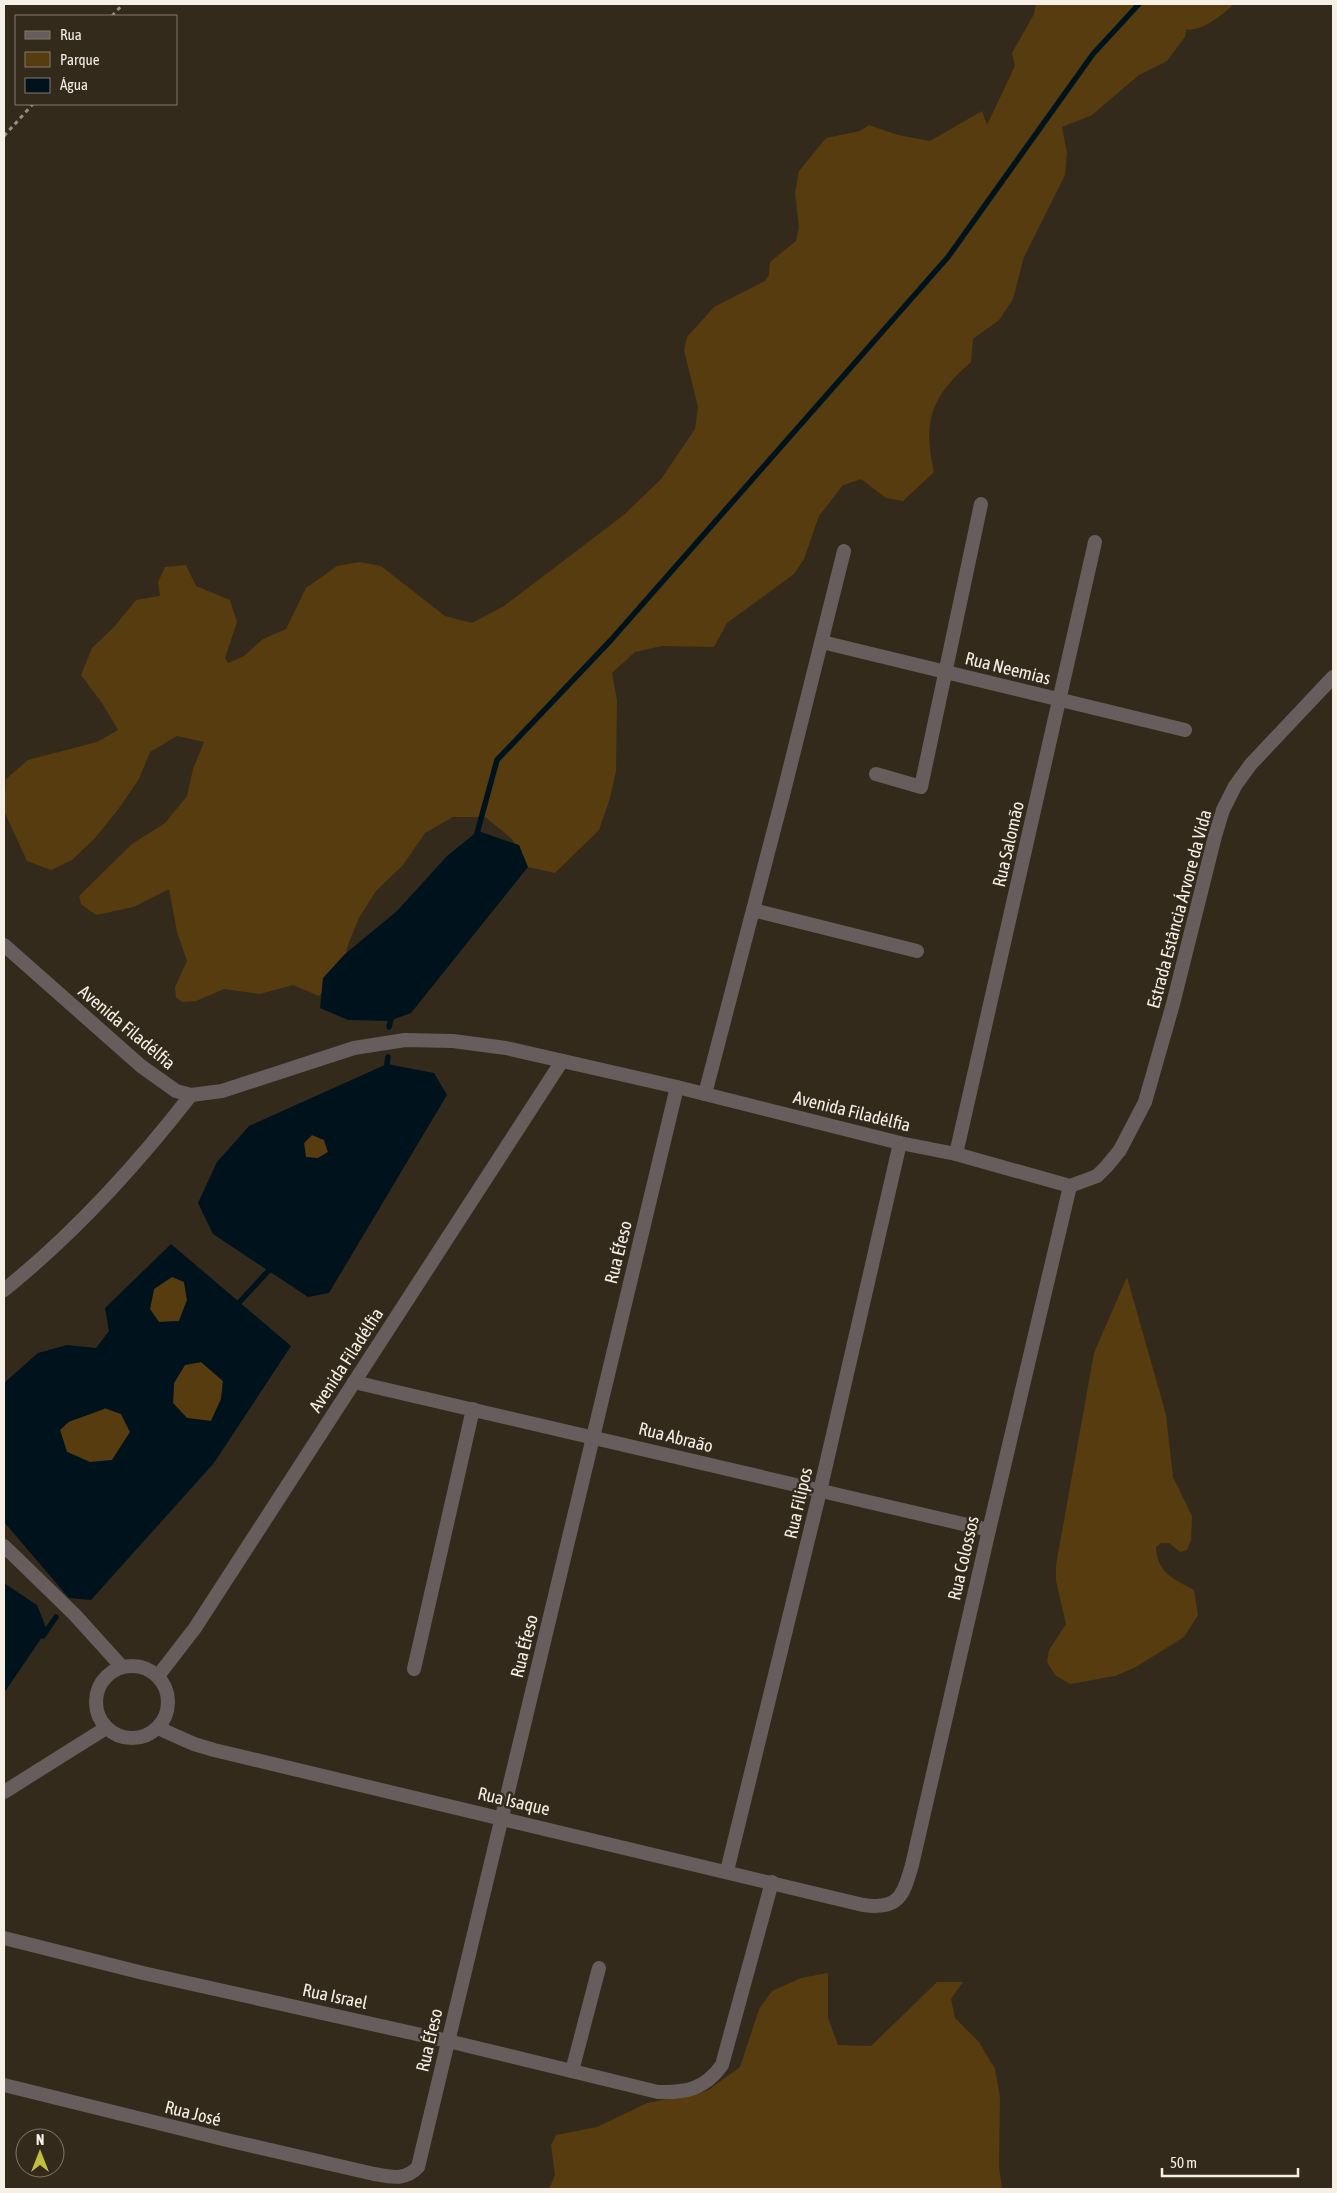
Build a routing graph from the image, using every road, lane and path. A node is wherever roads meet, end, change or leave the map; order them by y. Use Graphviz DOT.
graph roads {
  1 [pos="123,4"];
  2 [pos="113,15"];
  3 [pos="32,105"];
  4 [pos="4,136"];
  5 [pos="981,504"];
  6 [pos="1095,542"];
  7 [pos="844,550"];
  8 [pos="822,642"];
  9 [pos="946,672"];
  10 [pos="1333,677"];
  11 [pos="1060,700"];
  12 [pos="1185,730"];
  13 [pos="876,774"];
  14 [pos="753,910"];
  15 [pos="4,945"];
  16 [pos="917,951"];
  17 [pos="562,1061"];
  18 [pos="677,1087"];
  19 [pos="705,1094"];
  20 [pos="191,1096"];
  21 [pos="900,1143"];
  22 [pos="956,1154"];
  23 [pos="1070,1186"];
  24 [pos="4,1290"];
  25 [pos="354,1382"];
  26 [pos="473,1409"];
  27 [pos="594,1436"];
  28 [pos="820,1492"];
  29 [pos="988,1530"];
  30 [pos="4,1546"];
  31 [pos="122,1667"];
  32 [pos="414,1669"];
  33 [pos="158,1676"];
  34 [pos="106,1728"];
  35 [pos="158,1728"];
  36 [pos="4,1792"];
  37 [pos="502,1818"];
  38 [pos="727,1871"];
  39 [pos="772,1882"];
  40 [pos="863,1905"];
  41 [pos="4,1938"];
  42 [pos="598,1968"];
  43 [pos="448,2041"];
  44 [pos="572,2071"];
  45 [pos="4,2085"];
  46 [pos="374,2174"];
  1 -- 2 [label="path"];
  3 -- 4 [label="path"];
  5 -- 9 [label="street"];
  6 -- 11 [label="street, Rua Salomão"];
  7 -- 8 [label="street"];
  8 -- 9 [label="street, Rua Neemias"];
  8 -- 14 [label="street"];
  9 -- 11 [label="street, Rua Neemias"];
  9 -- 13 [label="street"];
  10 -- 23 [label="street, Estrada Estância Árvore da Vida"];
  11 -- 12 [label="street, Rua Neemias"];
  11 -- 22 [label="street, Rua Salomão"];
  14 -- 16 [label="street"];
  14 -- 19 [label="street"];
  15 -- 20 [label="street, Avenida Filadélfia"];
  17 -- 18 [label="street, Avenida Filadélfia"];
  17 -- 20 [label="street, Avenida Filadélfia"];
  17 -- 25 [label="street, Avenida Filadélfia"];
  18 -- 19 [label="street, Avenida Filadélfia"];
  18 -- 27 [label="street, Rua Éfeso"];
  19 -- 21 [label="street, Avenida Filadélfia"];
  20 -- 24 [label="street"];
  21 -- 22 [label="street, Avenida Filadélfia"];
  21 -- 28 [label="street, Rua Filipos"];
  22 -- 23 [label="street, Avenida Filadélfia"];
  23 -- 29 [label="street, Rua Colossos"];
  25 -- 26 [label="street, Rua Abraão"];
  25 -- 33 [label="street, Avenida Filadélfia"];
  26 -- 27 [label="street, Rua Abraão"];
  26 -- 32 [label="street"];
  27 -- 28 [label="street, Rua Abraão"];
  27 -- 37 [label="street, Rua Éfeso"];
  28 -- 29 [label="street, Rua Abraão"];
  28 -- 38 [label="street, Rua Filipos"];
  29 -- 40 [label="street, Rua Colossos"];
  30 -- 31 [label="street"];
  31 -- 33 [label="street"];
  31 -- 34 [label="street"];
  33 -- 35 [label="street"];
  34 -- 35 [label="street"];
  34 -- 36 [label="street"];
  35 -- 37 [label="street, Rua Isaque"];
  37 -- 38 [label="street, Rua Isaque"];
  37 -- 43 [label="street, Rua Éfeso"];
  38 -- 39 [label="street, Rua Isaque"];
  39 -- 40 [label="street, Rua Isaque"];
  39 -- 44 [label="street, Rua Israel"];
  41 -- 43 [label="street, Rua Israel"];
  42 -- 44 [label="street"];
  43 -- 44 [label="street, Rua Israel"];
  43 -- 46 [label="street, Rua Éfeso"];
  45 -- 46 [label="street, Rua José"];
}
